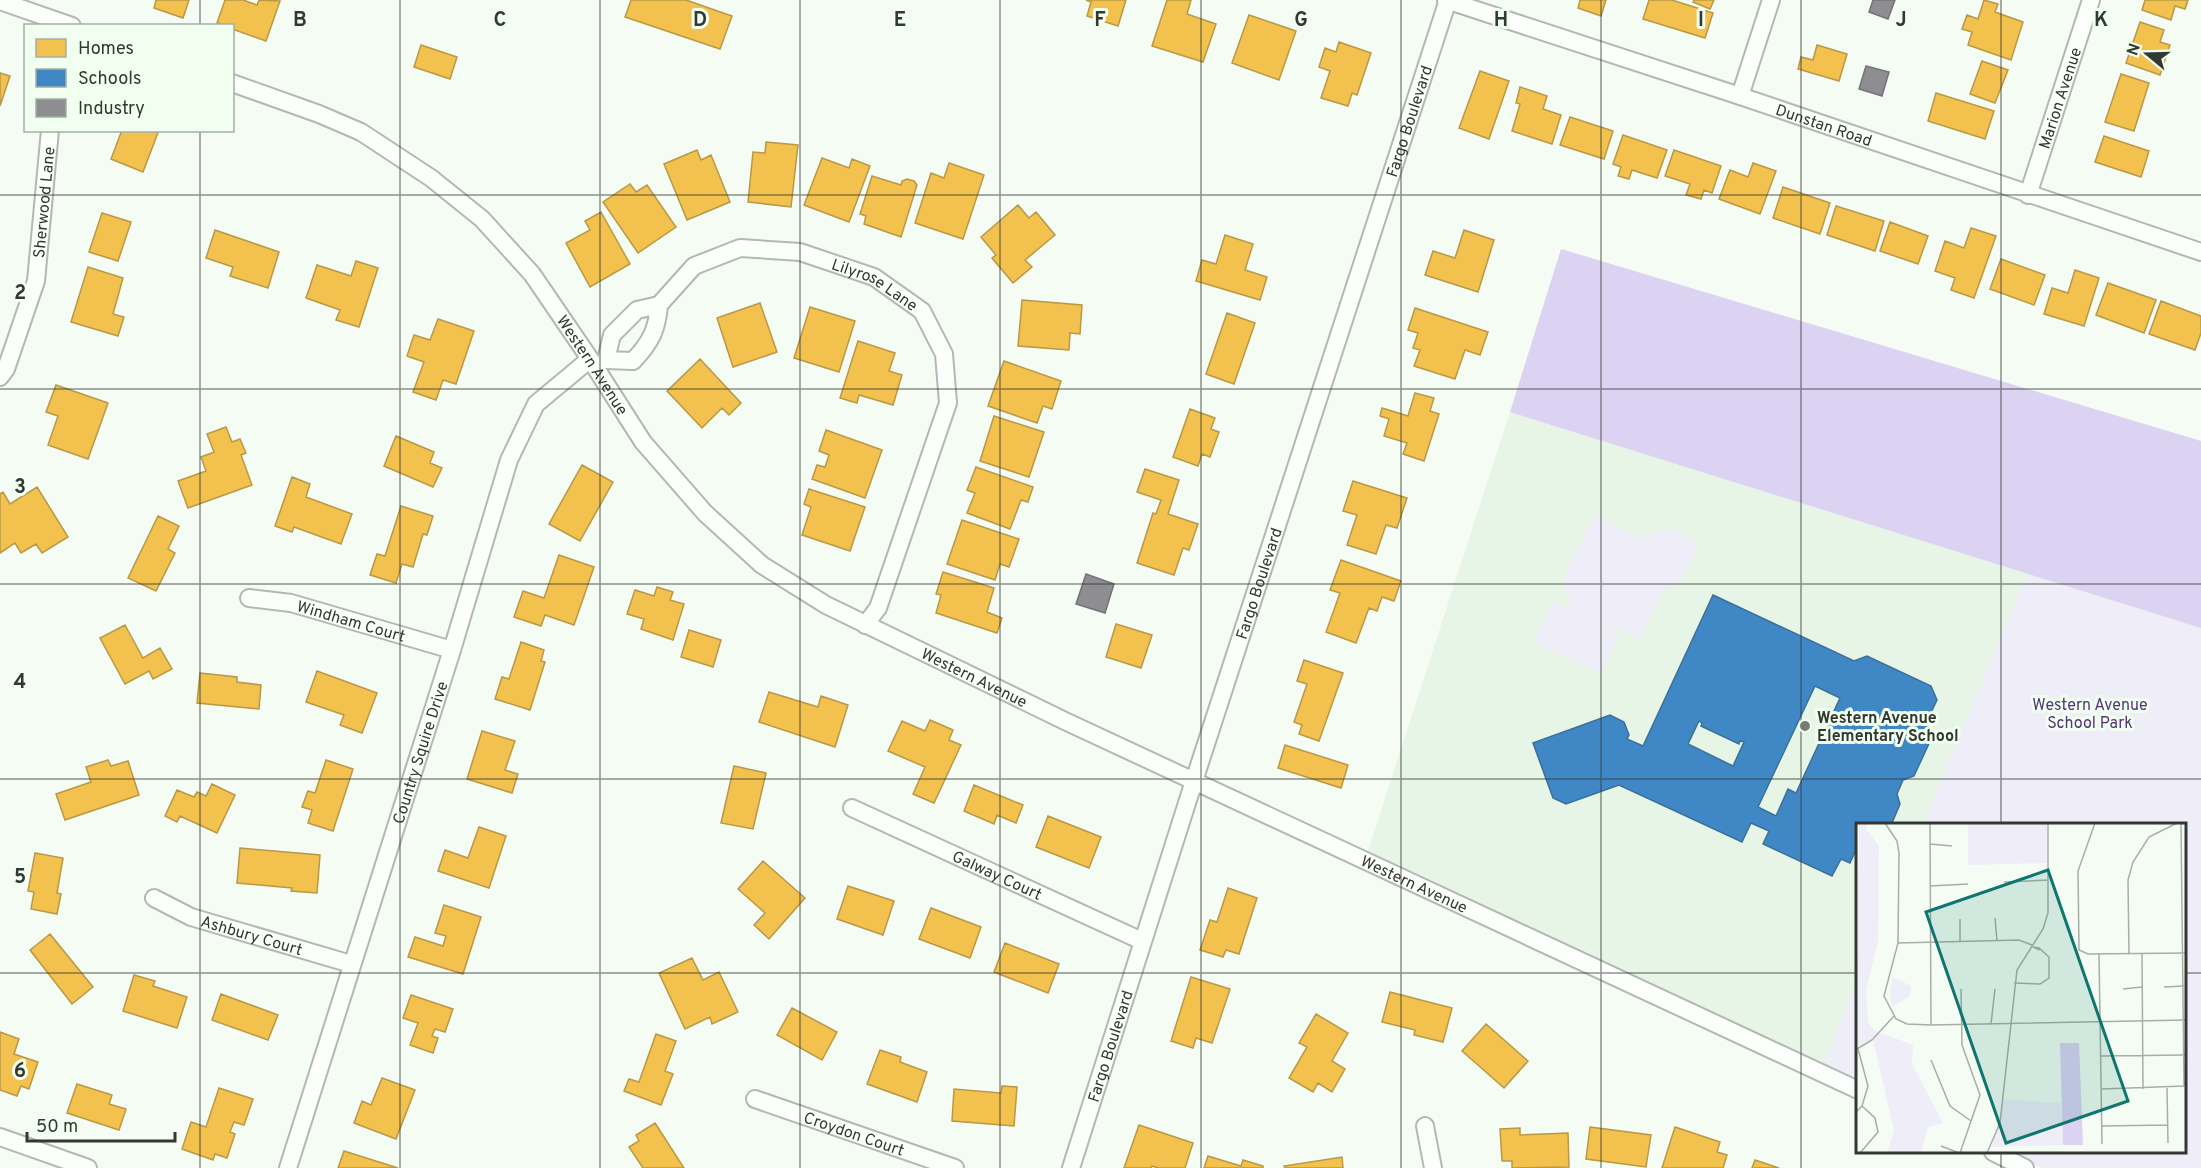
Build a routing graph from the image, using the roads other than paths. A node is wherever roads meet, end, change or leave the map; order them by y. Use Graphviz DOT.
graph roads {
  1 [pos="1447,0"];
  2 [pos="1771,0"];
  3 [pos="2091,0"];
  4 [pos="0,1"];
  5 [pos="66,24"];
  6 [pos="234,84"];
  7 [pos="1740,96"];
  8 [pos="50,132"];
  9 [pos="2028,195"];
  10 [pos="2201,252"];
  11 [pos="659,305"];
  12 [pos="591,359"];
  13 [pos="0,377"];
  14 [pos="249,598"];
  15 [pos="865,625"];
  16 [pos="452,650"];
  17 [pos="1194,781"];
  18 [pos="852,808"];
  19 [pos="154,898"];
  20 [pos="1142,941"];
  21 [pos="351,964"];
  22 [pos="1856,1090"];
  23 [pos="755,1099"];
  24 [pos="1425,1126"];
  25 [pos="0,1137"];
  26 [pos="1995,1153"];
  27 [pos="88,1168"];
  28 [pos="288,1168"];
  29 [pos="954,1168"];
  30 [pos="1071,1168"];
  31 [pos="1433,1168"];
  32 [pos="2025,1168"];
  1 -- 7 [label="street, Dunstan Road"];
  1 -- 17 [label="street, Fargo Boulevard"];
  2 -- 7 [label="street"];
  3 -- 9 [label="street, Marion Avenue"];
  4 -- 5 [label="street"];
  6 -- 12 [label="street, Western Avenue"];
  7 -- 9 [label="street, Dunstan Road"];
  8 -- 13 [label="street, Sherwood Lane"];
  9 -- 10 [label="street, Dunstan Road"];
  11 -- 15 [label="street, Lilyrose Lane"];
  12 -- 15 [label="street, Western Avenue"];
  12 -- 16 [label="street, Country Squire Drive"];
  14 -- 16 [label="street, Windham Court"];
  15 -- 17 [label="street, Western Avenue"];
  16 -- 21 [label="street, Country Squire Drive"];
  17 -- 20 [label="street, Fargo Boulevard"];
  17 -- 22 [label="street, Western Avenue"];
  18 -- 20 [label="street, Galway Court"];
  19 -- 21 [label="street, Ashbury Court"];
  20 -- 30 [label="street, Fargo Boulevard"];
  21 -- 28 [label="street, Country Squire Drive"];
  23 -- 29 [label="street, Croydon Court"];
  24 -- 31 [label="street"];
  25 -- 27 [label="street"];
  26 -- 32 [label="street"];
}
